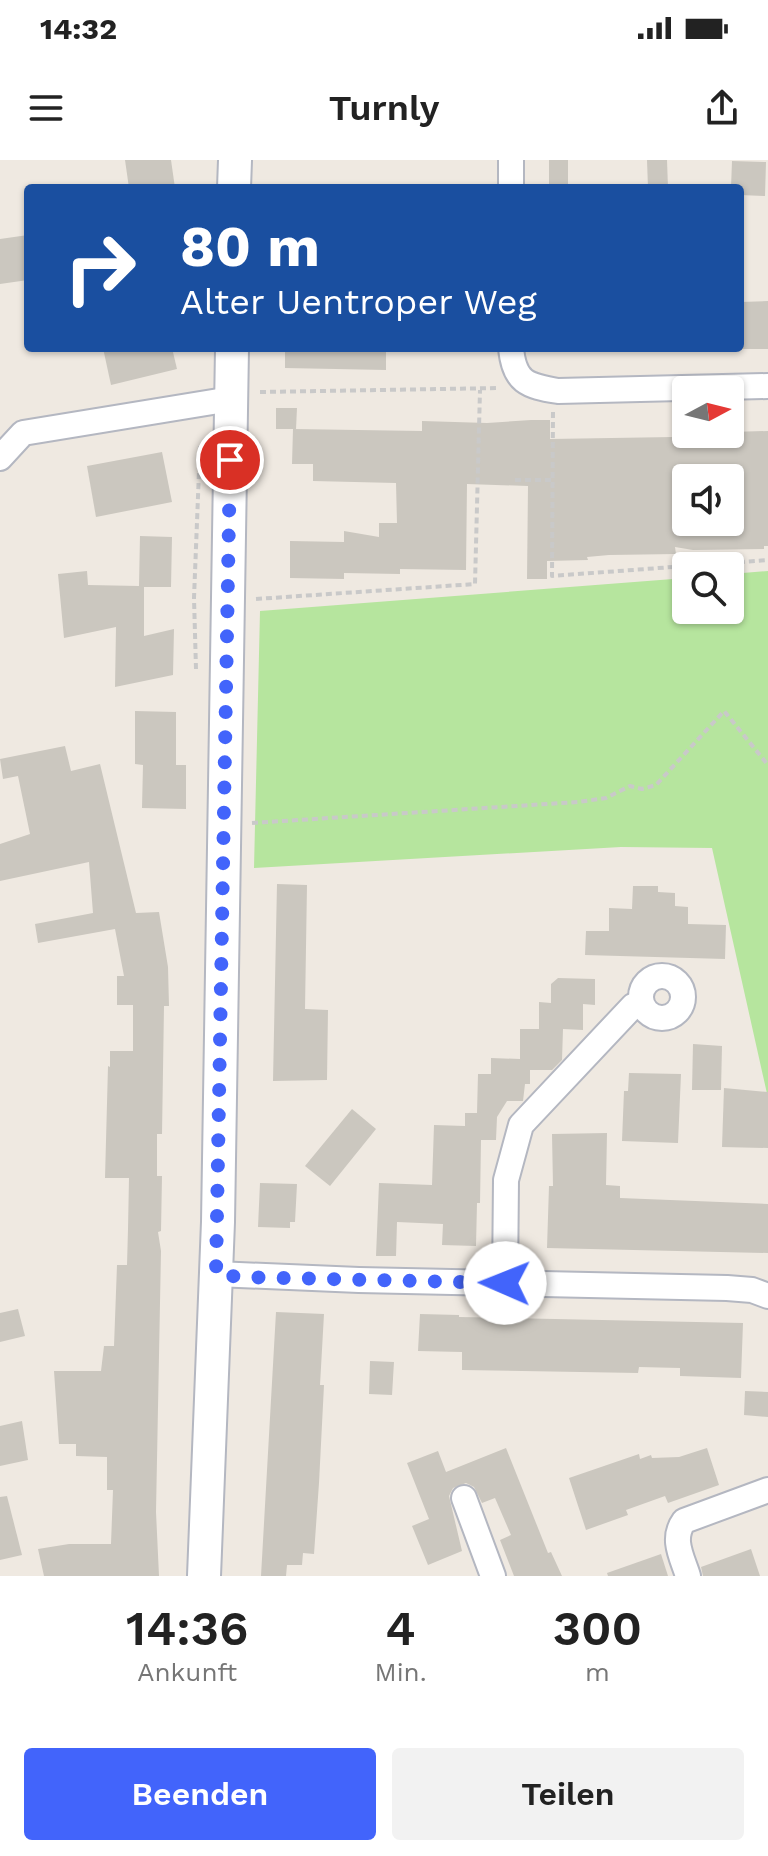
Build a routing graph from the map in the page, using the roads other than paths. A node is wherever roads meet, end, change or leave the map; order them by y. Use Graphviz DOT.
graph roads {
  1 [pos="235,160"];
  2 [pos="511,160"];
  3 [pos="234,184"];
  4 [pos="511,184"];
  5 [pos="233,352"];
  6 [pos="511,352"];
  7 [pos="768,386"];
  8 [pos="244,395"];
  9 [pos="0,458"];
  10 [pos="642,1006"];
  11 [pos="216,1274"];
  12 [pos="505,1283"];
  13 [pos="768,1296"];
  14 [pos="768,1490"];
  15 [pos="464,1498"];
  16 [pos="204,1576"];
  17 [pos="493,1576"];
  18 [pos="688,1576"];
  1 -- 3 [label="street"];
  2 -- 4 [label="street"];
  5 -- 8 [label="street"];
  6 -- 7 [label="street"];
  8 -- 9 [label="street"];
  8 -- 11 [label="street"];
  10 -- 12 [label="street"];
  11 -- 12 [label="street"];
  11 -- 16 [label="street"];
  12 -- 13 [label="street"];
  14 -- 18 [label="street"];
  15 -- 17 [label="street"];
}
